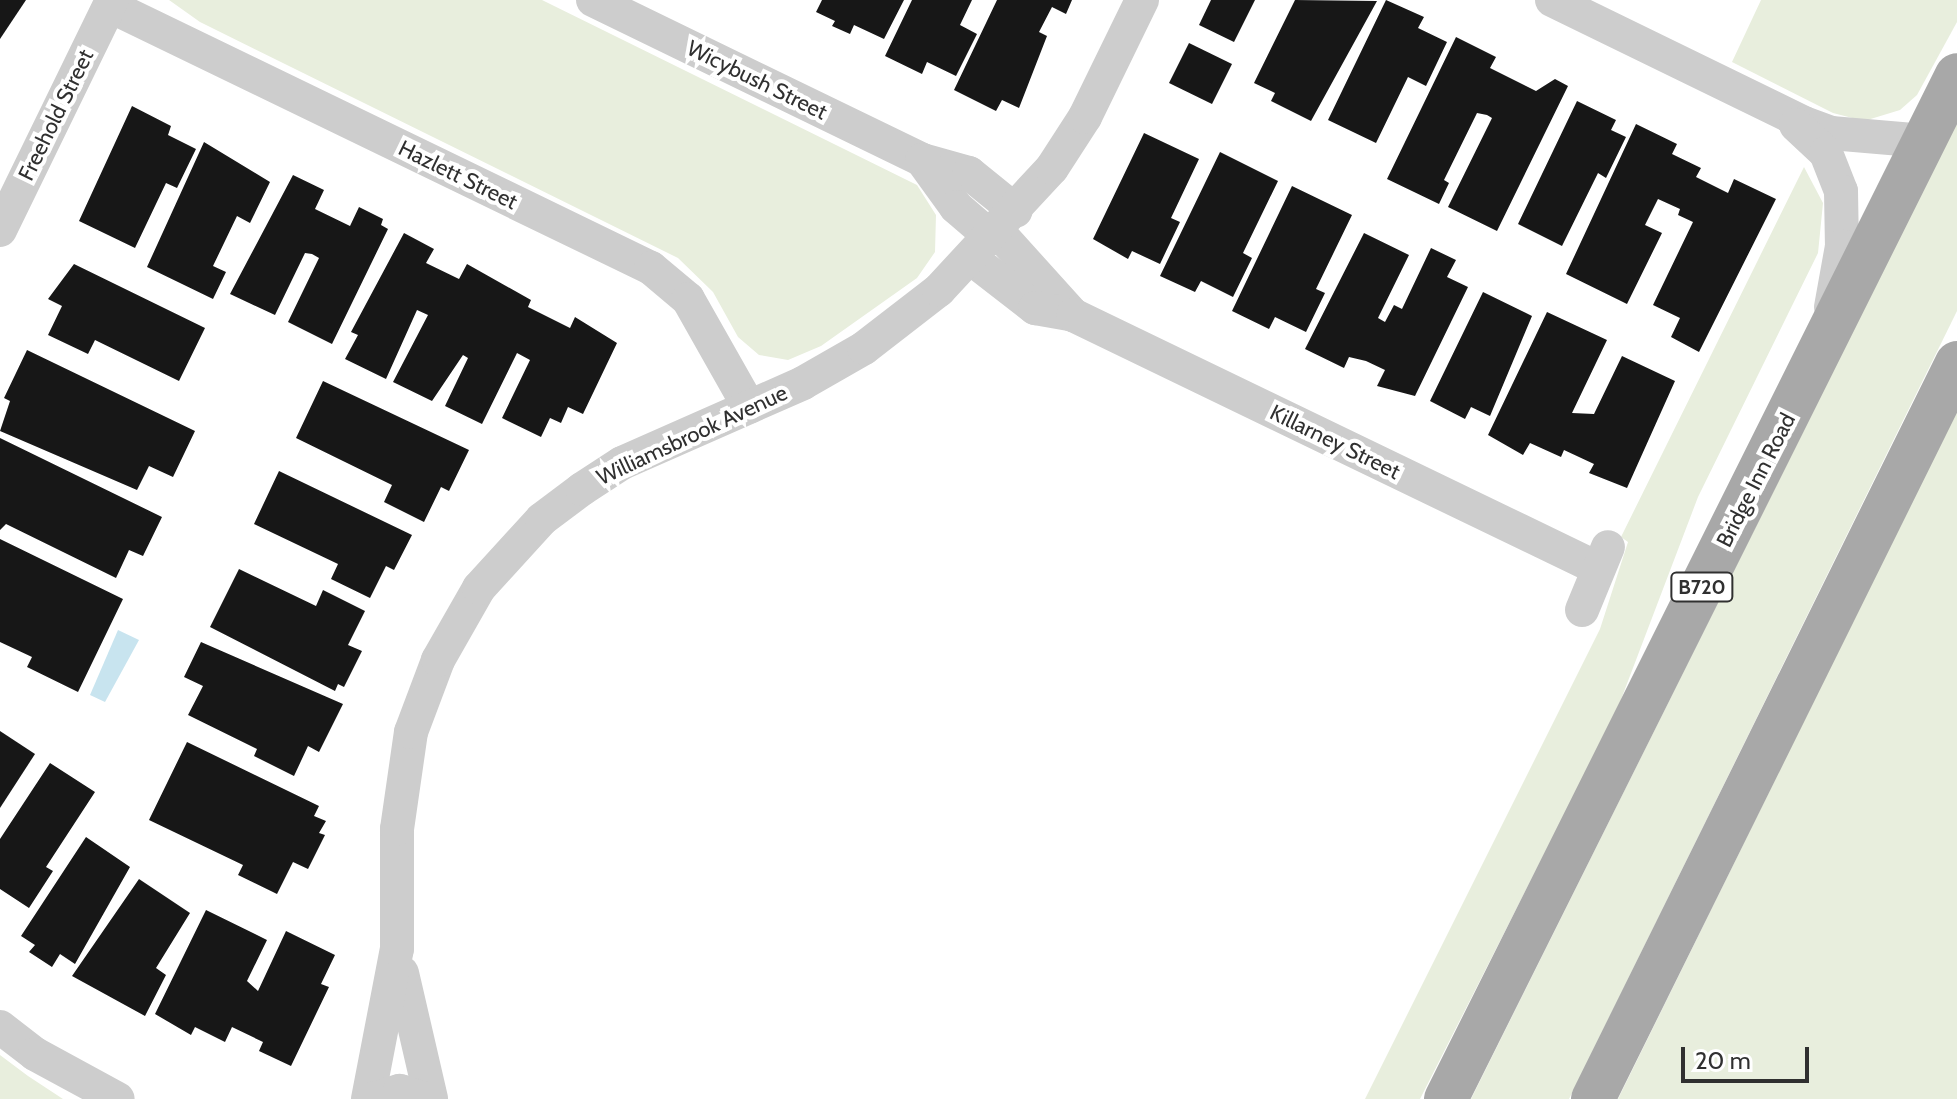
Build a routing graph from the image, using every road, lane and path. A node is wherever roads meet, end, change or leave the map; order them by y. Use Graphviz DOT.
graph roads {
  1 [pos="593,0"];
  2 [pos="1142,0"];
  3 [pos="1552,0"];
  4 [pos="111,3"];
  5 [pos="1957,75"];
  6 [pos="1780,113"];
  7 [pos="1925,141"];
  8 [pos="0,230"];
  9 [pos="994,235"];
  10 [pos="1821,349"];
  11 [pos="1957,363"];
  12 [pos="749,407"];
  13 [pos="1582,610"];
  14 [pos="397,949"];
  15 [pos="0,1027"];
  16 [pos="118,1099"];
  17 [pos="371,1099"];
  18 [pos="428,1099"];
  19 [pos="1446,1099"];
  20 [pos="1593,1099"];
  1 -- 9 [label="street, Wicybush Street"];
  2 -- 9 [label="street, Williamsbrook Avenue"];
  3 -- 6 [label="street"];
  4 -- 8 [label="street, Freehold Street"];
  4 -- 12 [label="street, Hazlett Street"];
  5 -- 7 [label="main road, Bridge Inn Road / B720"];
  6 -- 7 [label="street"];
  6 -- 10 [label="street"];
  7 -- 10 [label="main road, Bridge Inn Road / B720"];
  9 -- 12 [label="street, Williamsbrook Avenue"];
  9 -- 13 [label="street, Killarney Street"];
  10 -- 19 [label="main road, Bridge Inn Road / B720"];
  11 -- 20 [label="main road"];
  12 -- 14 [label="street, Williamsbrook Avenue"];
  14 -- 17 [label="street, Williamsbrook Avenue"];
  14 -- 18 [label="street, Williamsbrook Avenue"];
  15 -- 16 [label="street"];
  17 -- 18 [label="street"];
}
